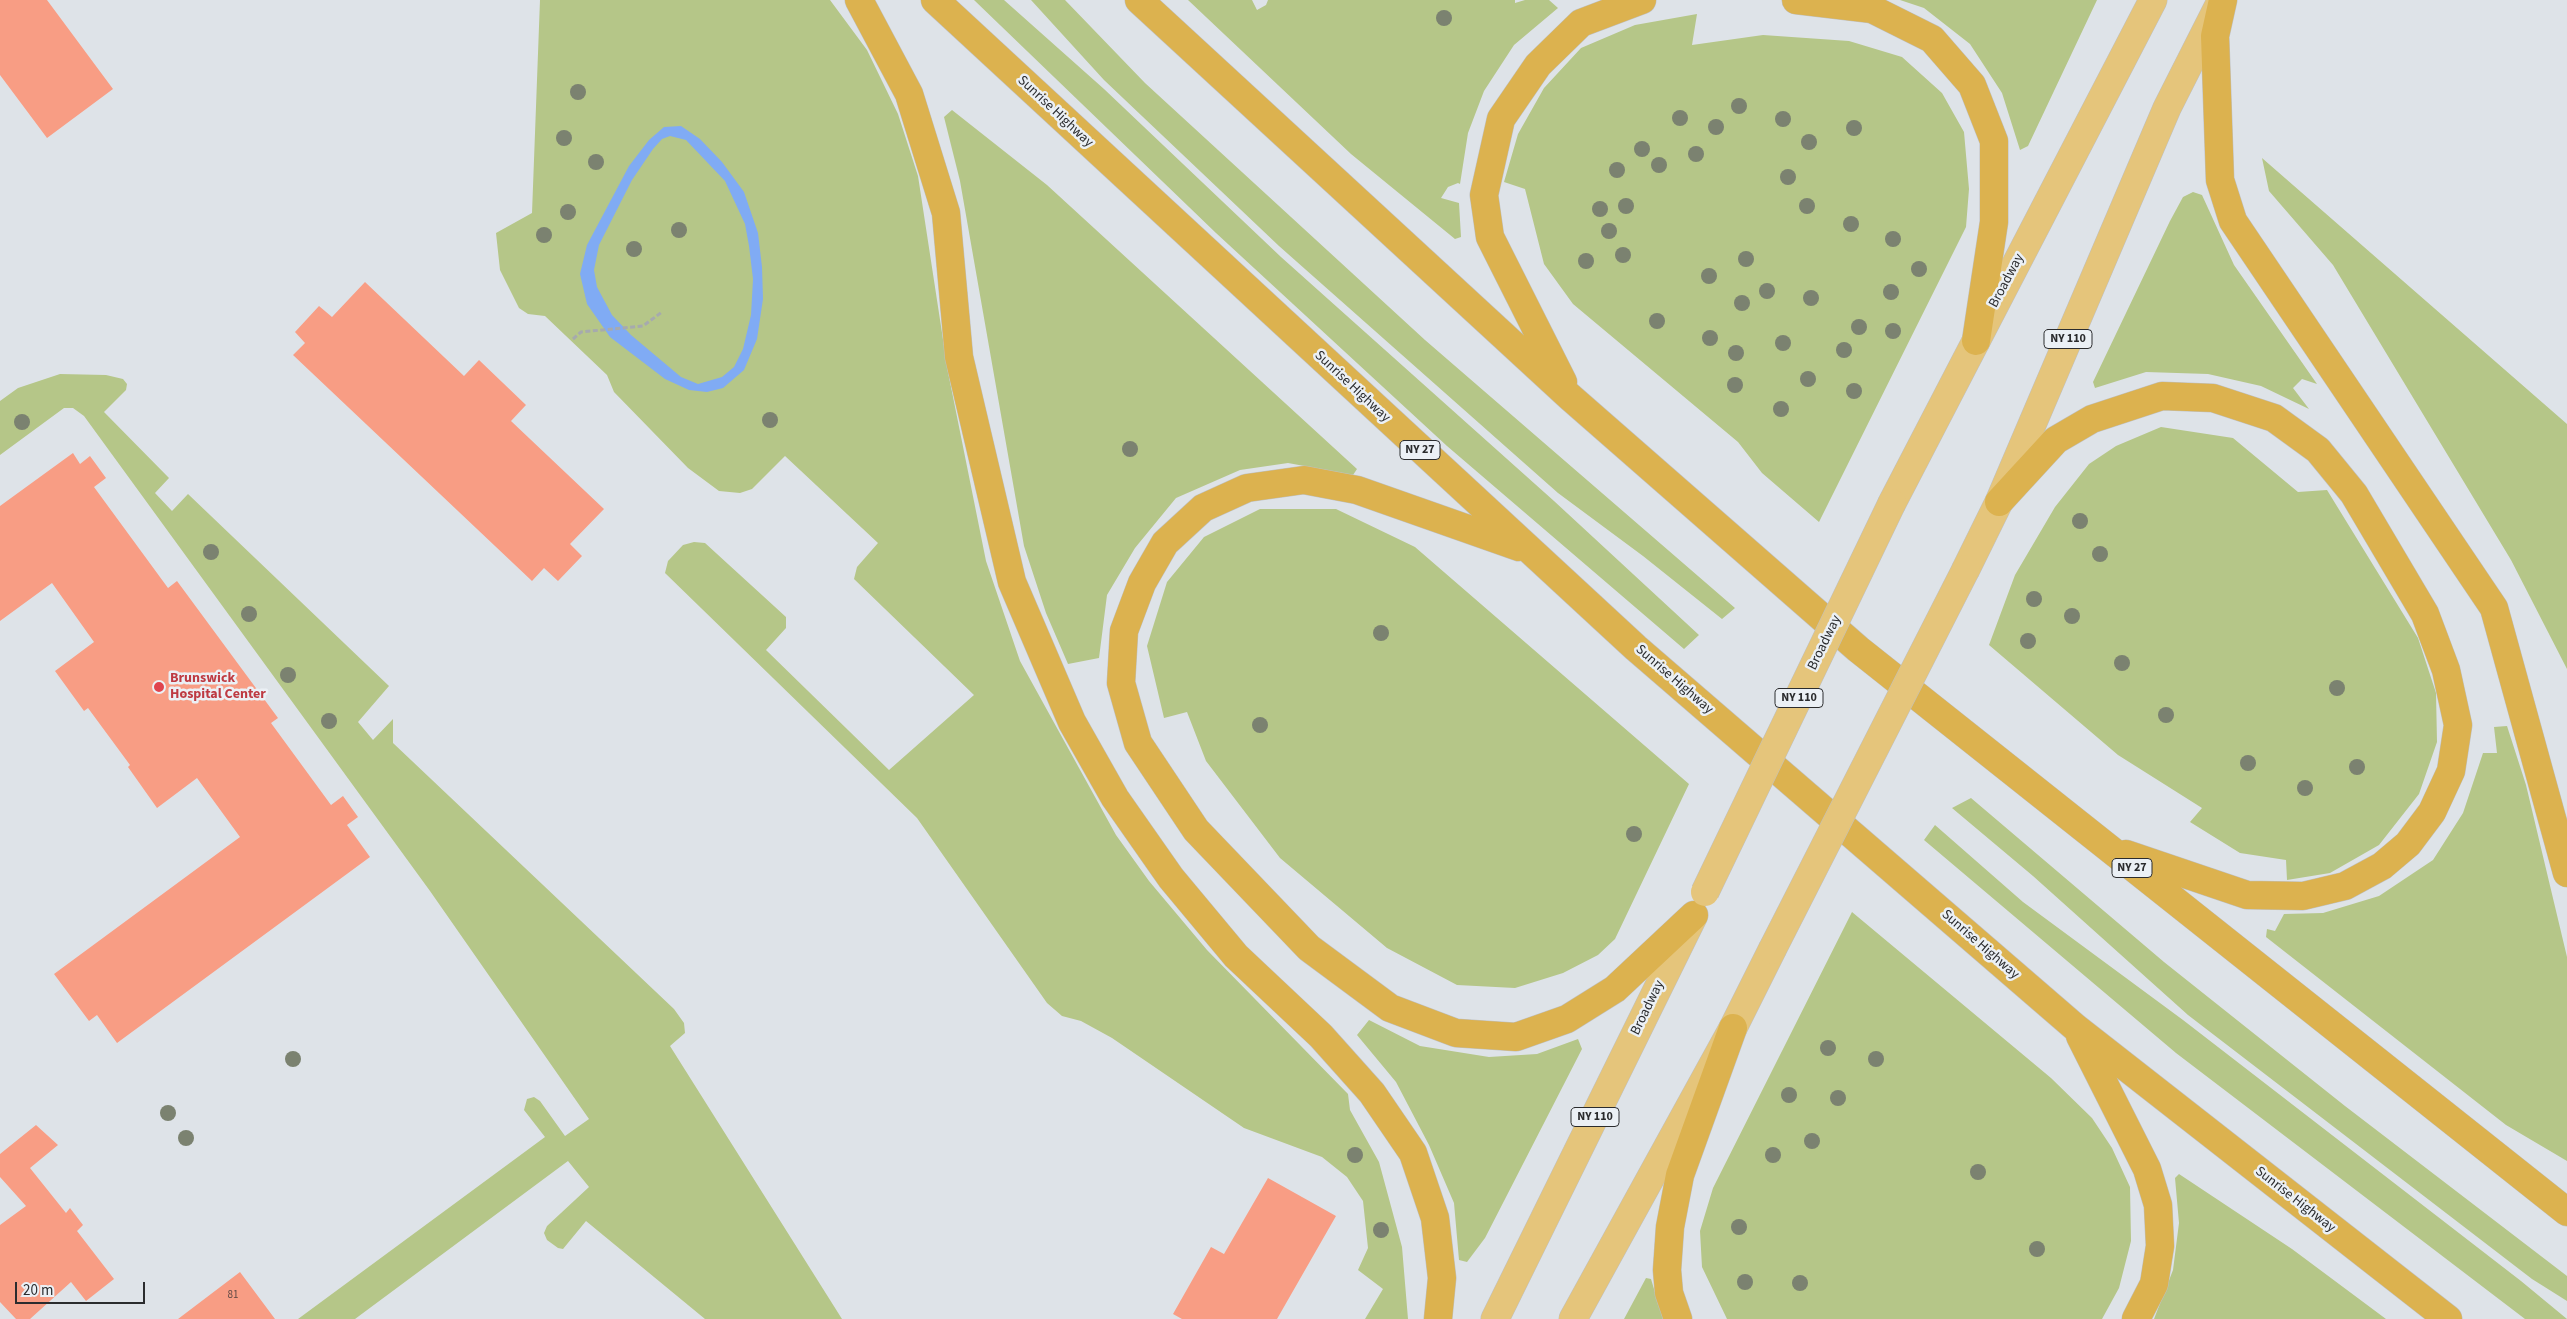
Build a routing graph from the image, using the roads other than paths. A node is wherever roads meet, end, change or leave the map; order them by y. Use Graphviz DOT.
graph roads {
  1 [pos="859,0"];
  2 [pos="935,0"];
  3 [pos="1139,0"];
  4 [pos="1642,0"];
  5 [pos="1796,0"];
  6 [pos="2153,0"];
  7 [pos="2223,0"];
  8 [pos="1976,341"];
  9 [pos="1570,397"];
  10 [pos="1999,502"];
  11 [pos="1529,550"];
  12 [pos="2106,848"];
  13 [pos="2567,873"];
  14 [pos="1699,904"];
  15 [pos="1733,1028"];
  16 [pos="2076,1028"];
  17 [pos="2567,1212"];
  18 [pos="1438,1319"];
  19 [pos="1495,1319"];
  20 [pos="1573,1319"];
  21 [pos="1678,1319"];
  22 [pos="2136,1319"];
  23 [pos="2448,1319"];
  1 -- 18 [label="highway"];
  2 -- 11 [label="highway, Sunrise Highway / NY 27"];
  3 -- 9 [label="highway, NY 27"];
  4 -- 9 [label="highway"];
  5 -- 8 [label="highway"];
  6 -- 8 [label="main road, Broadway / NY 110"];
  7 -- 10 [label="main road, NY 110"];
  7 -- 13 [label="highway"];
  8 -- 14 [label="main road, Broadway / NY 110, bridge"];
  9 -- 12 [label="highway, NY 27"];
  10 -- 12 [label="highway"];
  10 -- 15 [label="main road, NY 110, bridge"];
  11 -- 14 [label="highway"];
  11 -- 16 [label="highway, Sunrise Highway / NY 27"];
  12 -- 17 [label="highway, NY 27"];
  14 -- 19 [label="main road, Broadway / NY 110"];
  15 -- 20 [label="main road, NY 110"];
  15 -- 21 [label="highway"];
  16 -- 22 [label="highway"];
  16 -- 23 [label="highway, Sunrise Highway / NY 27"];
}
